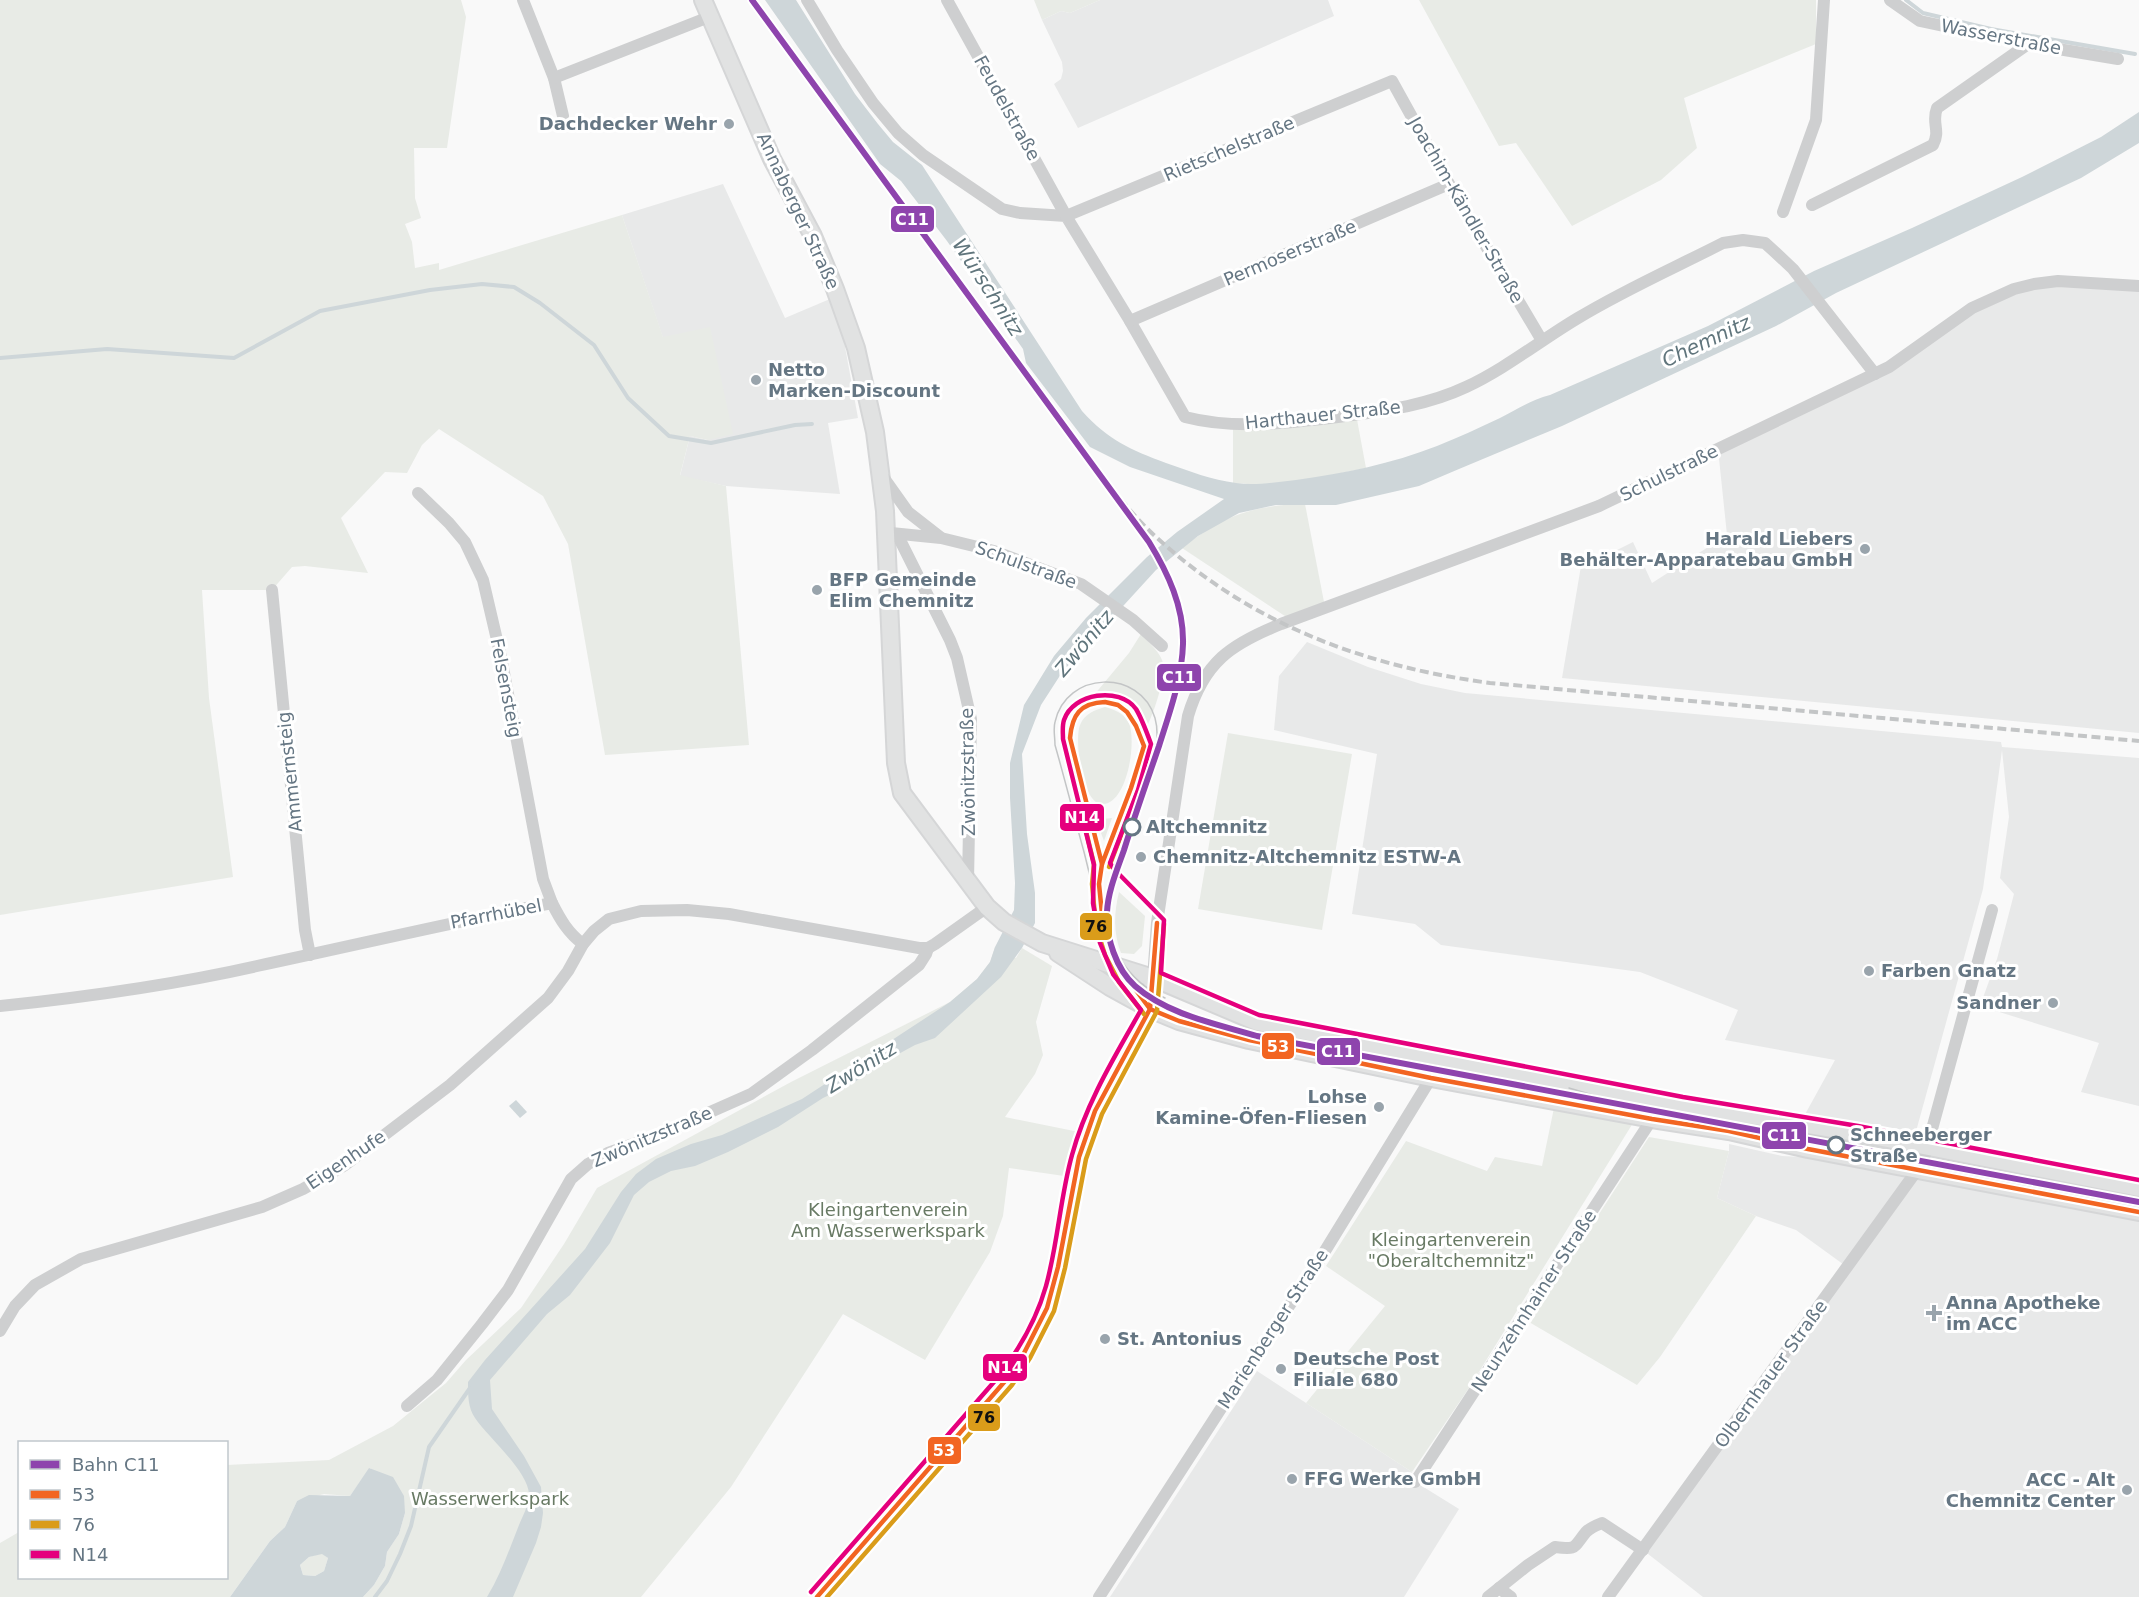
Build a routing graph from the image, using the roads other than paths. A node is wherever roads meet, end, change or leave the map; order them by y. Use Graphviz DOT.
graph roads {
  1 [pos="524,0"];
  2 [pos="703,0"];
  3 [pos="807,0"];
  4 [pos="947,0"];
  5 [pos="1824,0"];
  6 [pos="1890,0"];
  7 [pos="709,17"];
  8 [pos="2028,44"];
  9 [pos="2118,59"];
  10 [pos="554,78"];
  11 [pos="1392,81"];
  12 [pos="563,116"];
  13 [pos="1449,184"];
  14 [pos="1812,205"];
  15 [pos="1783,212"];
  16 [pos="1066,216"];
  17 [pos="2139,286"];
  18 [pos="1130,321"];
  19 [pos="1541,339"];
  20 [pos="1875,374"];
  21 [pos="881,474"];
  22 [pos="418,493"];
  23 [pos="892,533"];
  24 [pos="941,538"];
  25 [pos="272,590"];
  26 [pos="1162,646"];
  27 [pos="968,882"];
  28 [pos="552,903"];
  29 [pos="987,907"];
  30 [pos="1992,910"];
  31 [pos="1036,940"];
  32 [pos="583,944"];
  33 [pos="928,948"];
  34 [pos="310,955"];
  35 [pos="1153,978"];
  36 [pos="0,1006"];
  37 [pos="1150,1009"];
  38 [pos="1435,1056"];
  39 [pos="1431,1078"];
  40 [pos="1652,1119"];
  41 [pos="1923,1160"];
  42 [pos="2139,1188"];
  43 [pos="2139,1212"];
  44 [pos="0,1331"];
  45 [pos="1006,1380"];
  46 [pos="407,1406"];
  47 [pos="1415,1482"];
  48 [pos="1643,1550"];
  49 [pos="1499,1588"];
  50 [pos="1099,1597"];
  51 [pos="1488,1597"];
  52 [pos="1511,1597"];
  53 [pos="1608,1597"];
  1 -- 10 [label="street"];
  2 -- 7 [label="main road, Annaberger Straße"];
  3 -- 16 [label="street"];
  4 -- 16 [label="street, Feudelstraße"];
  5 -- 15 [label="street"];
  6 -- 8 [label="street, Wasserstraße"];
  7 -- 10 [label="street"];
  7 -- 21 [label="main road, Annaberger Straße"];
  8 -- 9 [label="street, Wasserstraße"];
  8 -- 14 [label="street"];
  10 -- 12 [label="street"];
  11 -- 13 [label="street, Joachim-Kändler-Straße"];
  11 -- 16 [label="street, Rietschelstraße"];
  13 -- 18 [label="street, Permoserstraße"];
  13 -- 19 [label="street, Joachim-Kändler-Straße"];
  16 -- 18 [label="street, Harthauer Straße"];
  17 -- 20 [label="street, Schulstraße"];
  18 -- 19 [label="street, Harthauer Straße"];
  19 -- 20 [label="street, Harthauer Straße"];
  20 -- 35 [label="street, Schulstraße"];
  21 -- 23 [label="main road, Annaberger Straße"];
  21 -- 24 [label="street, Schulstraße"];
  22 -- 28 [label="street, Felsensteig"];
  23 -- 24 [label="street, Schulstraße"];
  23 -- 27 [label="street, Zwönitzstraße"];
  23 -- 27 [label="main road, Annaberger Straße"];
  24 -- 26 [label="street, Schulstraße"];
  25 -- 34 [label="street, Ammernsteig"];
  27 -- 29 [label="main road, Annaberger Straße"];
  28 -- 32 [label="street, Pfarrhübel"];
  28 -- 34 [label="street, Pfarrhübel"];
  29 -- 31 [label="main road, Annaberger Straße"];
  29 -- 33 [label="street"];
  30 -- 41 [label="street"];
  31 -- 35 [label="main road, Annaberger Straße"];
  31 -- 37 [label="main road, Annaberger Straße"];
  32 -- 33 [label="street"];
  32 -- 44 [label="street, Eigenhufe"];
  33 -- 46 [label="street, Zwönitzstraße"];
  34 -- 36 [label="street, Pfarrhübel"];
  35 -- 37 [label="main road"];
  35 -- 38 [label="main road, Annaberger Straße"];
  37 -- 39 [label="main road, Annaberger Straße"];
  37 -- 45 [label="main road"];
  38 -- 39 [label="street, Marienberger Straße"];
  38 -- 41 [label="main road, Annaberger Straße"];
  39 -- 40 [label="main road, Annaberger Straße"];
  39 -- 50 [label="street, Marienberger Straße"];
  40 -- 41 [label="main road, Annaberger Straße"];
  40 -- 47 [label="street, Neunzehnhainer Straße"];
  41 -- 42 [label="main road, Annaberger Straße"];
  41 -- 43 [label="main road, Annaberger Straße"];
  41 -- 48 [label="street, Olbernhauer Straße"];
  48 -- 49 [label="street"];
  48 -- 53 [label="street, Olbernhauer Straße"];
  49 -- 51 [label="street"];
  49 -- 52 [label="street"];
}
